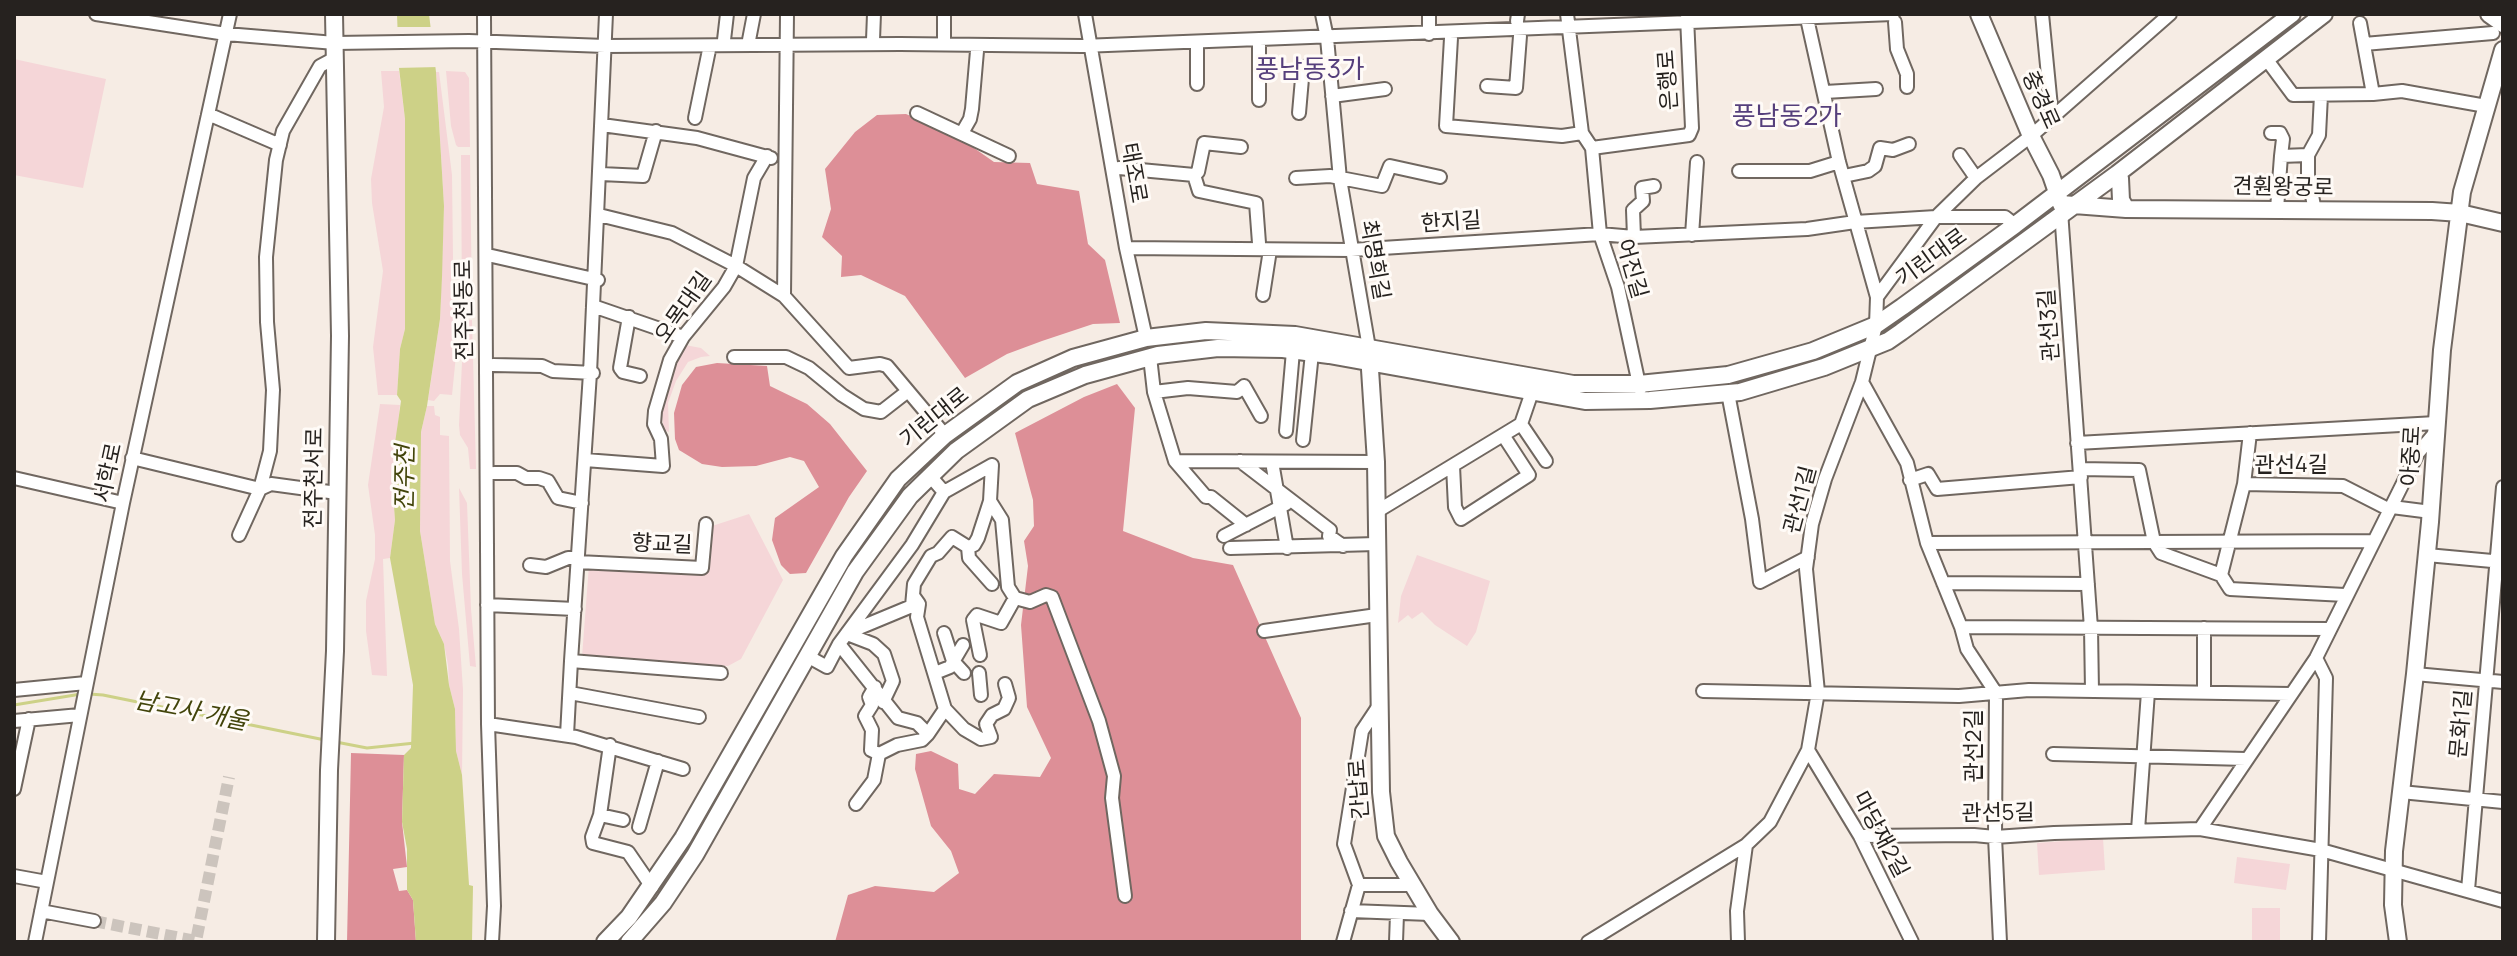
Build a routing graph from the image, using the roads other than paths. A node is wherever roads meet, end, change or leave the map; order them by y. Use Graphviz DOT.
graph roads {
  1 [pos="96,14"];
  2 [pos="230,14"];
  3 [pos="334,14"];
  4 [pos="484,14"];
  5 [pos="606,14"];
  6 [pos="727,14"];
  7 [pos="754,14"];
  8 [pos="787,14"];
  9 [pos="874,14"];
  10 [pos="944,14"];
  11 [pos="1085,14"];
  12 [pos="1322,14"];
  13 [pos="1429,14"];
  14 [pos="1979,14"];
  15 [pos="2042,14"];
  16 [pos="2170,14"];
  17 [pos="2292,14"];
  18 [pos="2324,14"];
  19 [pos="2489,14"];
  20 [pos="1806,16"];
  21 [pos="1686,18"];
  22 [pos="1894,18"];
  23 [pos="1568,21"];
  24 [pos="2360,23"];
  25 [pos="2498,28"];
  26 [pos="226,34"];
  27 [pos="1429,34"];
  28 [pos="1520,36"];
  29 [pos="1327,38"];
  30 [pos="1451,38"];
  31 [pos="724,40"];
  32 [pos="749,40"];
  33 [pos="873,40"];
  34 [pos="944,40"];
  35 [pos="485,41"];
  36 [pos="787,44"];
  37 [pos="2364,44"];
  38 [pos="1259,45"];
  39 [pos="605,46"];
  40 [pos="1090,46"];
  41 [pos="1197,47"];
  42 [pos="709,50"];
  43 [pos="2503,50"];
  44 [pos="335,51"];
  45 [pos="977,51"];
  46 [pos="2267,60"];
  47 [pos="1329,65"];
  48 [pos="1197,84"];
  49 [pos="1487,86"];
  50 [pos="1907,87"];
  51 [pos="1385,89"];
  52 [pos="1876,89"];
  53 [pos="1825,92"];
  54 [pos="2373,94"];
  55 [pos="2321,95"];
  56 [pos="1332,96"];
  57 [pos="1259,100"];
  58 [pos="2486,106"];
  59 [pos="917,113"];
  60 [pos="1299,113"];
  61 [pos="208,114"];
  62 [pos="2052,117"];
  63 [pos="695,118"];
  64 [pos="602,125"];
  65 [pos="656,131"];
  66 [pos="962,133"];
  67 [pos="1582,133"];
  68 [pos="2271,133"];
  69 [pos="2031,136"];
  70 [pos="1909,144"];
  71 [pos="280,145"];
  72 [pos="1241,147"];
  73 [pos="1592,148"];
  74 [pos="1960,155"];
  75 [pos="2308,155"];
  76 [pos="767,156"];
  77 [pos="1009,156"];
  78 [pos="2281,156"];
  79 [pos="1697,162"];
  80 [pos="1839,162"];
  81 [pos="785,167"];
  82 [pos="1119,168"];
  83 [pos="1739,171"];
  84 [pos="601,174"];
  85 [pos="2117,174"];
  86 [pos="1194,175"];
  87 [pos="1844,176"];
  88 [pos="1440,177"];
  89 [pos="1296,178"];
  90 [pos="1976,178"];
  91 [pos="1340,179"];
  92 [pos="1654,186"];
  93 [pos="2063,205"];
  94 [pos="2126,209"];
  95 [pos="2277,209"];
  96 [pos="2315,211"];
  97 [pos="2460,213"];
  98 [pos="599,215"];
  99 [pos="1936,217"];
  100 [pos="1855,222"];
  101 [pos="2503,223"];
  102 [pos="2015,225"];
  103 [pos="1600,234"];
  104 [pos="1692,235"];
  105 [pos="1634,237"];
  106 [pos="1265,246"];
  107 [pos="1126,248"];
  108 [pos="1351,250"];
  109 [pos="492,256"];
  110 [pos="736,266"];
  111 [pos="596,280"];
  112 [pos="1263,295"];
  113 [pos="784,296"];
  114 [pos="1877,297"];
  115 [pos="593,306"];
  116 [pos="629,317"];
  117 [pos="1876,325"];
  118 [pos="683,337"];
  119 [pos="1146,338"];
  120 [pos="1871,348"];
  121 [pos="1293,351"];
  122 [pos="1312,353"];
  123 [pos="1370,356"];
  124 [pos="734,357"];
  125 [pos="1150,357"];
  126 [pos="493,365"];
  127 [pos="592,373"];
  128 [pos="640,376"];
  129 [pos="1862,382"];
  130 [pos="1534,386"];
  131 [pos="908,391"];
  132 [pos="1154,392"];
  133 [pos="1640,392"];
  134 [pos="1728,393"];
  135 [pos="1261,416"];
  136 [pos="1521,424"];
  137 [pos="2436,428"];
  138 [pos="1286,431"];
  139 [pos="2250,433"];
  140 [pos="945,435"];
  141 [pos="1503,435"];
  142 [pos="1303,440"];
  143 [pos="2077,443"];
  144 [pos="132,458"];
  145 [pos="585,460"];
  146 [pos="1175,461"];
  147 [pos="1240,461"];
  148 [pos="1546,461"];
  149 [pos="1272,462"];
  150 [pos="1376,462"];
  151 [pos="1453,466"];
  152 [pos="494,473"];
  153 [pos="2080,473"];
  154 [pos="930,476"];
  155 [pos="14,478"];
  156 [pos="1910,480"];
  157 [pos="2244,484"];
  158 [pos="2503,487"];
  159 [pos="260,489"];
  160 [pos="1277,490"];
  161 [pos="944,492"];
  162 [pos="337,493"];
  163 [pos="990,501"];
  164 [pos="123,503"];
  165 [pos="582,503"];
  166 [pos="1286,504"];
  167 [pos="2391,509"];
  168 [pos="1376,512"];
  169 [pos="2431,512"];
  170 [pos="1461,519"];
  171 [pos="706,524"];
  172 [pos="1246,525"];
  173 [pos="1458,534"];
  174 [pos="239,535"];
  175 [pos="2374,541"];
  176 [pos="2085,542"];
  177 [pos="2154,542"];
  178 [pos="2230,542"];
  179 [pos="1927,543"];
  180 [pos="1376,544"];
  181 [pos="912,545"];
  182 [pos="1343,546"];
  183 [pos="968,547"];
  184 [pos="1287,548"];
  185 [pos="2427,555"];
  186 [pos="931,556"];
  187 [pos="1808,557"];
  188 [pos="578,560"];
  189 [pos="2500,561"];
  190 [pos="530,565"];
  191 [pos="2221,575"];
  192 [pos="1943,583"];
  193 [pos="992,584"];
  194 [pos="2088,584"];
  195 [pos="2345,595"];
  196 [pos="914,597"];
  197 [pos="1015,598"];
  198 [pos="487,605"];
  199 [pos="575,609"];
  200 [pos="1377,615"];
  201 [pos="1961,627"];
  202 [pos="2091,628"];
  203 [pos="2204,628"];
  204 [pos="2329,629"];
  205 [pos="1264,631"];
  206 [pos="944,633"];
  207 [pos="843,639"];
  208 [pos="963,645"];
  209 [pos="980,655"];
  210 [pos="809,657"];
  211 [pos="2316,658"];
  212 [pos="571,661"];
  213 [pos="954,663"];
  214 [pos="721,673"];
  215 [pos="935,673"];
  216 [pos="964,673"];
  217 [pos="979,673"];
  218 [pos="2415,674"];
  219 [pos="2486,681"];
  220 [pos="2503,682"];
  221 [pos="1005,684"];
  222 [pos="875,687"];
  223 [pos="16,689"];
  224 [pos="84,691"];
  225 [pos="1703,691"];
  226 [pos="2092,691"];
  227 [pos="1818,692"];
  228 [pos="2148,692"];
  229 [pos="2204,692"];
  230 [pos="570,693"];
  231 [pos="1996,693"];
  232 [pos="2290,694"];
  233 [pos="981,695"];
  234 [pos="883,702"];
  235 [pos="1378,707"];
  236 [pos="945,709"];
  237 [pos="80,715"];
  238 [pos="699,717"];
  239 [pos="29,719"];
  240 [pos="14,721"];
  241 [pos="488,724"];
  242 [pos="928,734"];
  243 [pos="567,735"];
  244 [pos="610,745"];
  245 [pos="1808,750"];
  246 [pos="879,754"];
  247 [pos="2053,754"];
  248 [pos="2144,756"];
  249 [pos="2246,759"];
  250 [pos="658,761"];
  251 [pos="683,769"];
  252 [pos="14,789"];
  253 [pos="2401,792"];
  254 [pos="2476,800"];
  255 [pos="2503,802"];
  256 [pos="856,804"];
  257 [pos="600,815"];
  258 [pos="623,820"];
  259 [pos="639,827"];
  260 [pos="2200,829"];
  261 [pos="2138,830"];
  262 [pos="1860,836"];
  263 [pos="1995,837"];
  264 [pos="1746,845"];
  265 [pos="2321,850"];
  266 [pos="2393,869"];
  267 [pos="14,876"];
  268 [pos="47,882"];
  269 [pos="1359,885"];
  270 [pos="1413,885"];
  271 [pos="652,887"];
  272 [pos="2468,890"];
  273 [pos="1125,896"];
  274 [pos="2503,901"];
  275 [pos="41,911"];
  276 [pos="1351,911"];
  277 [pos="1397,914"];
  278 [pos="1430,914"];
  279 [pos="94,921"];
  280 [pos="35,942"];
  281 [pos="326,942"];
  282 [pos="492,942"];
  283 [pos="605,942"];
  284 [pos="629,942"];
  285 [pos="1343,942"];
  286 [pos="1396,942"];
  287 [pos="1451,942"];
  288 [pos="1588,942"];
  289 [pos="1738,942"];
  290 [pos="1912,942"];
  291 [pos="2000,942"];
  292 [pos="2319,942"];
  293 [pos="2398,942"];
  1 -- 26 [label="street, 은행로"];
  2 -- 26 [label="street, 서학로"];
  3 -- 44 [label="street, 전주천서로"];
  4 -- 35 [label="street, 전주천동로"];
  5 -- 39 [label="street"];
  6 -- 31 [label="street"];
  7 -- 32 [label="street"];
  8 -- 36 [label="street"];
  9 -- 33 [label="street"];
  10 -- 34 [label="street"];
  11 -- 40 [label="street, 태조로"];
  12 -- 29 [label="street, 최명희길"];
  13 -- 27 [label="street"];
  14 -- 69 [label="street, 충경로"];
  15 -- 62 [label="street"];
  16 -- 62 [label="street"];
  17 -- 93 [label="street, 기린대로"];
  18 -- 46 [label="street, 기린대로"];
  19 -- 25 [label="street"];
  20 -- 21 [label="street, 은행로"];
  20 -- 22 [label="street, 은행로"];
  20 -- 53 [label="street, 관선1길"];
  21 -- 23 [label="street, 은행로"];
  21 -- 73 [label="street, 은행로"];
  22 -- 50 [label="street, 은행로"];
  23 -- 27 [label="street, 은행로"];
  23 -- 67 [label="street, 어진길"];
  24 -- 37 [label="street"];
  25 -- 37 [label="street"];
  26 -- 44 [label="street, 은행로"];
  26 -- 61 [label="street, 서학로"];
  27 -- 29 [label="street, 은행로"];
  28 -- 49 [label="street"];
  29 -- 40 [label="street, 은행로"];
  29 -- 47 [label="street, 최명희길"];
  30 -- 67 [label="street"];
  35 -- 39 [label="street, 은행로"];
  35 -- 44 [label="street, 은행로"];
  35 -- 198 [label="street, 전주천동로"];
  36 -- 39 [label="street, 은행로"];
  36 -- 40 [label="street, 은행로"];
  36 -- 81 [label="street"];
  37 -- 54 [label="street"];
  38 -- 57 [label="street"];
  39 -- 64 [label="street"];
  40 -- 107 [label="street, 태조로"];
  41 -- 48 [label="street"];
  42 -- 63 [label="street"];
  43 -- 58 [label="street, 아중로"];
  44 -- 71 [label="street"];
  44 -- 162 [label="street, 전주천서로"];
  45 -- 66 [label="street"];
  46 -- 55 [label="street"];
  46 -- 85 [label="street, 기린대로"];
  47 -- 56 [label="street, 최명희길"];
  47 -- 60 [label="street"];
  51 -- 56 [label="street"];
  52 -- 53 [label="street"];
  53 -- 80 [label="street, 관선1길"];
  54 -- 55 [label="street"];
  54 -- 58 [label="street"];
  55 -- 75 [label="street"];
  56 -- 91 [label="street, 최명희길"];
  58 -- 97 [label="street, 아중로"];
  59 -- 66 [label="street"];
  61 -- 71 [label="street"];
  61 -- 144 [label="street, 서학로"];
  62 -- 69 [label="street"];
  64 -- 65 [label="street"];
  64 -- 84 [label="street"];
  65 -- 76 [label="street"];
  65 -- 84 [label="street"];
  66 -- 77 [label="street"];
  67 -- 73 [label="street, 어진길"];
  68 -- 78 [label="street"];
  69 -- 90 [label="street"];
  69 -- 93 [label="street, 충경로"];
  70 -- 87 [label="street"];
  71 -- 159 [label="street"];
  72 -- 86 [label="street"];
  73 -- 103 [label="street, 어진길"];
  74 -- 90 [label="street"];
  75 -- 78 [label="street"];
  75 -- 96 [label="street"];
  76 -- 81 [label="street"];
  76 -- 110 [label="street, 오목대길"];
  78 -- 95 [label="street"];
  79 -- 104 [label="street"];
  80 -- 83 [label="street"];
  80 -- 87 [label="street, 관선1길"];
  81 -- 113 [label="street"];
  82 -- 86 [label="street, 태조로"];
  84 -- 98 [label="street"];
  85 -- 93 [label="street, 기린대로"];
  85 -- 94 [label="street"];
  86 -- 106 [label="street"];
  87 -- 100 [label="street, 관선1길"];
  88 -- 91 [label="street, 최명희길"];
  89 -- 91 [label="street, 최명희길"];
  90 -- 99 [label="street"];
  91 -- 108 [label="street, 최명희길"];
  92 -- 105 [label="street"];
  93 -- 94 [label="street, 견훤왕궁로"];
  93 -- 102 [label="street, 기린대로"];
  93 -- 120 [label="street, 기린대로"];
  93 -- 143 [label="street, 관선3길"];
  94 -- 95 [label="street, 견훤왕궁로"];
  95 -- 96 [label="street, 견훤왕궁로"];
  96 -- 97 [label="street, 견훤왕궁로"];
  97 -- 101 [label="street, 견훤왕궁로"];
  97 -- 137 [label="street, 아중로"];
  98 -- 110 [label="street"];
  98 -- 111 [label="street"];
  99 -- 100 [label="street, 한지길"];
  99 -- 102 [label="street, 한지길"];
  99 -- 114 [label="street"];
  100 -- 104 [label="street, 한지길"];
  100 -- 114 [label="street, 관선1길"];
  102 -- 117 [label="street, 기린대로"];
  103 -- 105 [label="street, 한지길"];
  103 -- 108 [label="street, 한지길"];
  103 -- 133 [label="street, 어진길"];
  104 -- 105 [label="street, 한지길"];
  106 -- 107 [label="street, 한지길"];
  106 -- 108 [label="street, 한지길"];
  106 -- 112 [label="street"];
  107 -- 119 [label="street, 태조로"];
  108 -- 123 [label="street, 최명희길"];
  109 -- 111 [label="street"];
  110 -- 113 [label="street, 오목대길"];
  110 -- 118 [label="street, 오목대길"];
  111 -- 115 [label="street"];
  113 -- 131 [label="street, 오목대길"];
  114 -- 117 [label="street, 관선1길"];
  115 -- 116 [label="street"];
  115 -- 127 [label="street"];
  116 -- 118 [label="street"];
  116 -- 128 [label="street"];
  117 -- 120 [label="street, 관선1길"];
  117 -- 133 [label="street, 기린대로"];
  118 -- 145 [label="street, 오목대길"];
  119 -- 123 [label="street, 기린대로"];
  119 -- 140 [label="street, 기린대로"];
  120 -- 129 [label="street, 관선1길"];
  120 -- 134 [label="street, 기린대로"];
  121 -- 122 [label="street, 기린대로"];
  121 -- 125 [label="street, 기린대로"];
  121 -- 138 [label="street"];
  122 -- 123 [label="street, 기린대로"];
  122 -- 142 [label="street"];
  123 -- 130 [label="street, 기린대로"];
  123 -- 150 [label="street, 간납로"];
  124 -- 131 [label="street"];
  125 -- 132 [label="street"];
  125 -- 154 [label="street, 기린대로"];
  126 -- 127 [label="street, 전주천동로"];
  127 -- 145 [label="street"];
  129 -- 156 [label="street, 관선2길"];
  129 -- 187 [label="street, 관선1길"];
  130 -- 133 [label="street, 기린대로"];
  130 -- 136 [label="street"];
  131 -- 140 [label="street, 오목대길"];
  132 -- 135 [label="street"];
  132 -- 146 [label="street"];
  133 -- 134 [label="street, 기린대로"];
  134 -- 187 [label="street"];
  136 -- 141 [label="street"];
  136 -- 148 [label="street"];
  137 -- 139 [label="street, 관선4길"];
  137 -- 167 [label="street"];
  137 -- 169 [label="street, 아중로"];
  139 -- 143 [label="street"];
  139 -- 157 [label="street"];
  140 -- 271 [label="street, 기린대로"];
  141 -- 151 [label="street"];
  141 -- 170 [label="street"];
  143 -- 153 [label="street, 관선3길"];
  144 -- 159 [label="street"];
  144 -- 164 [label="street, 서학로"];
  145 -- 165 [label="street"];
  146 -- 147 [label="street"];
  146 -- 172 [label="street"];
  147 -- 149 [label="street"];
  147 -- 160 [label="street"];
  149 -- 150 [label="street"];
  149 -- 160 [label="street"];
  150 -- 168 [label="street, 간납로"];
  151 -- 168 [label="street"];
  151 -- 170 [label="street"];
  152 -- 165 [label="street"];
  153 -- 156 [label="street"];
  153 -- 176 [label="street, 관선3길"];
  153 -- 177 [label="street"];
  154 -- 161 [label="street"];
  154 -- 210 [label="street, 기린대로"];
  155 -- 164 [label="street"];
  156 -- 179 [label="street, 관선2길"];
  157 -- 167 [label="street, 관선4길"];
  157 -- 178 [label="street, 관선4길"];
  158 -- 189 [label="street, 문화1길"];
  159 -- 162 [label="street"];
  159 -- 174 [label="street"];
  160 -- 166 [label="street"];
  161 -- 163 [label="street"];
  161 -- 181 [label="street"];
  162 -- 281 [label="street, 전주천서로"];
  163 -- 183 [label="street"];
  163 -- 197 [label="street"];
  164 -- 224 [label="street, 서학로"];
  165 -- 188 [label="street"];
  166 -- 172 [label="street"];
  166 -- 182 [label="street"];
  166 -- 184 [label="street"];
  167 -- 169 [label="street, 관선4길"];
  167 -- 175 [label="street"];
  168 -- 180 [label="street, 간납로"];
  169 -- 185 [label="street, 아중로"];
  170 -- 173 [label="street"];
  171 -- 188 [label="street, 향교길"];
  172 -- 184 [label="street"];
  175 -- 178 [label="street"];
  175 -- 195 [label="street"];
  176 -- 177 [label="street"];
  176 -- 179 [label="street"];
  176 -- 194 [label="street, 관선3길"];
  177 -- 178 [label="street"];
  177 -- 191 [label="street"];
  178 -- 191 [label="street, 관선4길"];
  179 -- 192 [label="street, 관선2길"];
  180 -- 182 [label="street"];
  180 -- 200 [label="street, 간납로"];
  181 -- 186 [label="street"];
  181 -- 207 [label="street"];
  182 -- 184 [label="street"];
  183 -- 186 [label="street"];
  183 -- 193 [label="street"];
  185 -- 189 [label="street"];
  185 -- 218 [label="street, 아중로"];
  186 -- 196 [label="street"];
  187 -- 227 [label="street, 관선1길"];
  188 -- 190 [label="street"];
  188 -- 199 [label="street"];
  189 -- 219 [label="street, 문화1길"];
  191 -- 195 [label="street"];
  192 -- 194 [label="street"];
  192 -- 201 [label="street, 관선2길"];
  194 -- 202 [label="street, 관선3길"];
  195 -- 204 [label="street"];
  196 -- 207 [label="street"];
  196 -- 215 [label="street"];
  197 -- 209 [label="street"];
  197 -- 273 [label="street"];
  198 -- 199 [label="street"];
  198 -- 241 [label="street, 전주천동로"];
  199 -- 212 [label="street"];
  200 -- 205 [label="street"];
  200 -- 235 [label="street, 간납로"];
  201 -- 202 [label="street"];
  201 -- 231 [label="street, 관선2길"];
  202 -- 203 [label="street"];
  202 -- 226 [label="street, 관선3길"];
  203 -- 204 [label="street"];
  203 -- 229 [label="street"];
  204 -- 211 [label="street"];
  206 -- 213 [label="street"];
  207 -- 210 [label="street"];
  207 -- 222 [label="street"];
  207 -- 234 [label="street"];
  208 -- 213 [label="street"];
  210 -- 284 [label="street, 기린대로"];
  211 -- 232 [label="street"];
  211 -- 265 [label="street"];
  212 -- 214 [label="street"];
  212 -- 230 [label="street"];
  213 -- 215 [label="street"];
  213 -- 216 [label="street"];
  215 -- 236 [label="street"];
  217 -- 233 [label="street"];
  218 -- 219 [label="street"];
  218 -- 253 [label="street, 아중로"];
  219 -- 220 [label="street"];
  219 -- 254 [label="street, 문화1길"];
  221 -- 236 [label="street"];
  222 -- 234 [label="street"];
  222 -- 246 [label="street"];
  223 -- 224 [label="street"];
  224 -- 237 [label="street, 서학로"];
  225 -- 227 [label="street"];
  226 -- 228 [label="street"];
  226 -- 231 [label="street, 관선2길"];
  227 -- 231 [label="street, 관선2길"];
  227 -- 245 [label="street, 관선1길"];
  228 -- 229 [label="street"];
  228 -- 248 [label="street"];
  229 -- 232 [label="street"];
  230 -- 238 [label="street"];
  230 -- 243 [label="street"];
  231 -- 263 [label="street, 관선2길"];
  232 -- 249 [label="street"];
  234 -- 242 [label="street"];
  235 -- 269 [label="street"];
  235 -- 270 [label="street, 간납로"];
  236 -- 242 [label="street"];
  237 -- 239 [label="street"];
  237 -- 268 [label="street, 서학로"];
  239 -- 240 [label="street"];
  239 -- 252 [label="street"];
  241 -- 243 [label="street"];
  241 -- 282 [label="street, 전주천동로"];
  242 -- 246 [label="street"];
  243 -- 244 [label="street"];
  244 -- 250 [label="street"];
  244 -- 257 [label="street"];
  245 -- 262 [label="street, 마당재2길"];
  245 -- 264 [label="street, 관선1길"];
  246 -- 256 [label="street"];
  247 -- 248 [label="street"];
  248 -- 249 [label="street"];
  248 -- 261 [label="street"];
  249 -- 260 [label="street"];
  250 -- 251 [label="street"];
  250 -- 259 [label="street"];
  253 -- 254 [label="street"];
  253 -- 266 [label="street, 아중로"];
  254 -- 255 [label="street"];
  254 -- 272 [label="street, 문화1길"];
  257 -- 258 [label="street"];
  257 -- 271 [label="street"];
  260 -- 261 [label="street, 관선5길"];
  260 -- 265 [label="street, 관선5길"];
  261 -- 263 [label="street, 관선5길"];
  262 -- 263 [label="street, 관선5길"];
  262 -- 290 [label="street, 마당재2길"];
  263 -- 291 [label="street, 관선2길"];
  264 -- 288 [label="street, 관선1길"];
  264 -- 289 [label="street"];
  265 -- 266 [label="street, 관선5길"];
  265 -- 292 [label="street"];
  266 -- 272 [label="street"];
  266 -- 293 [label="street, 아중로"];
  267 -- 268 [label="street"];
  268 -- 275 [label="street, 서학로"];
  269 -- 270 [label="street"];
  269 -- 276 [label="street"];
  270 -- 278 [label="street, 간납로"];
  271 -- 283 [label="street, 기린대로"];
  272 -- 274 [label="street"];
  275 -- 279 [label="street"];
  275 -- 280 [label="street, 서학로"];
  276 -- 277 [label="street"];
  276 -- 285 [label="street"];
  277 -- 278 [label="street"];
  277 -- 286 [label="street"];
  278 -- 287 [label="street, 간납로"];
}
